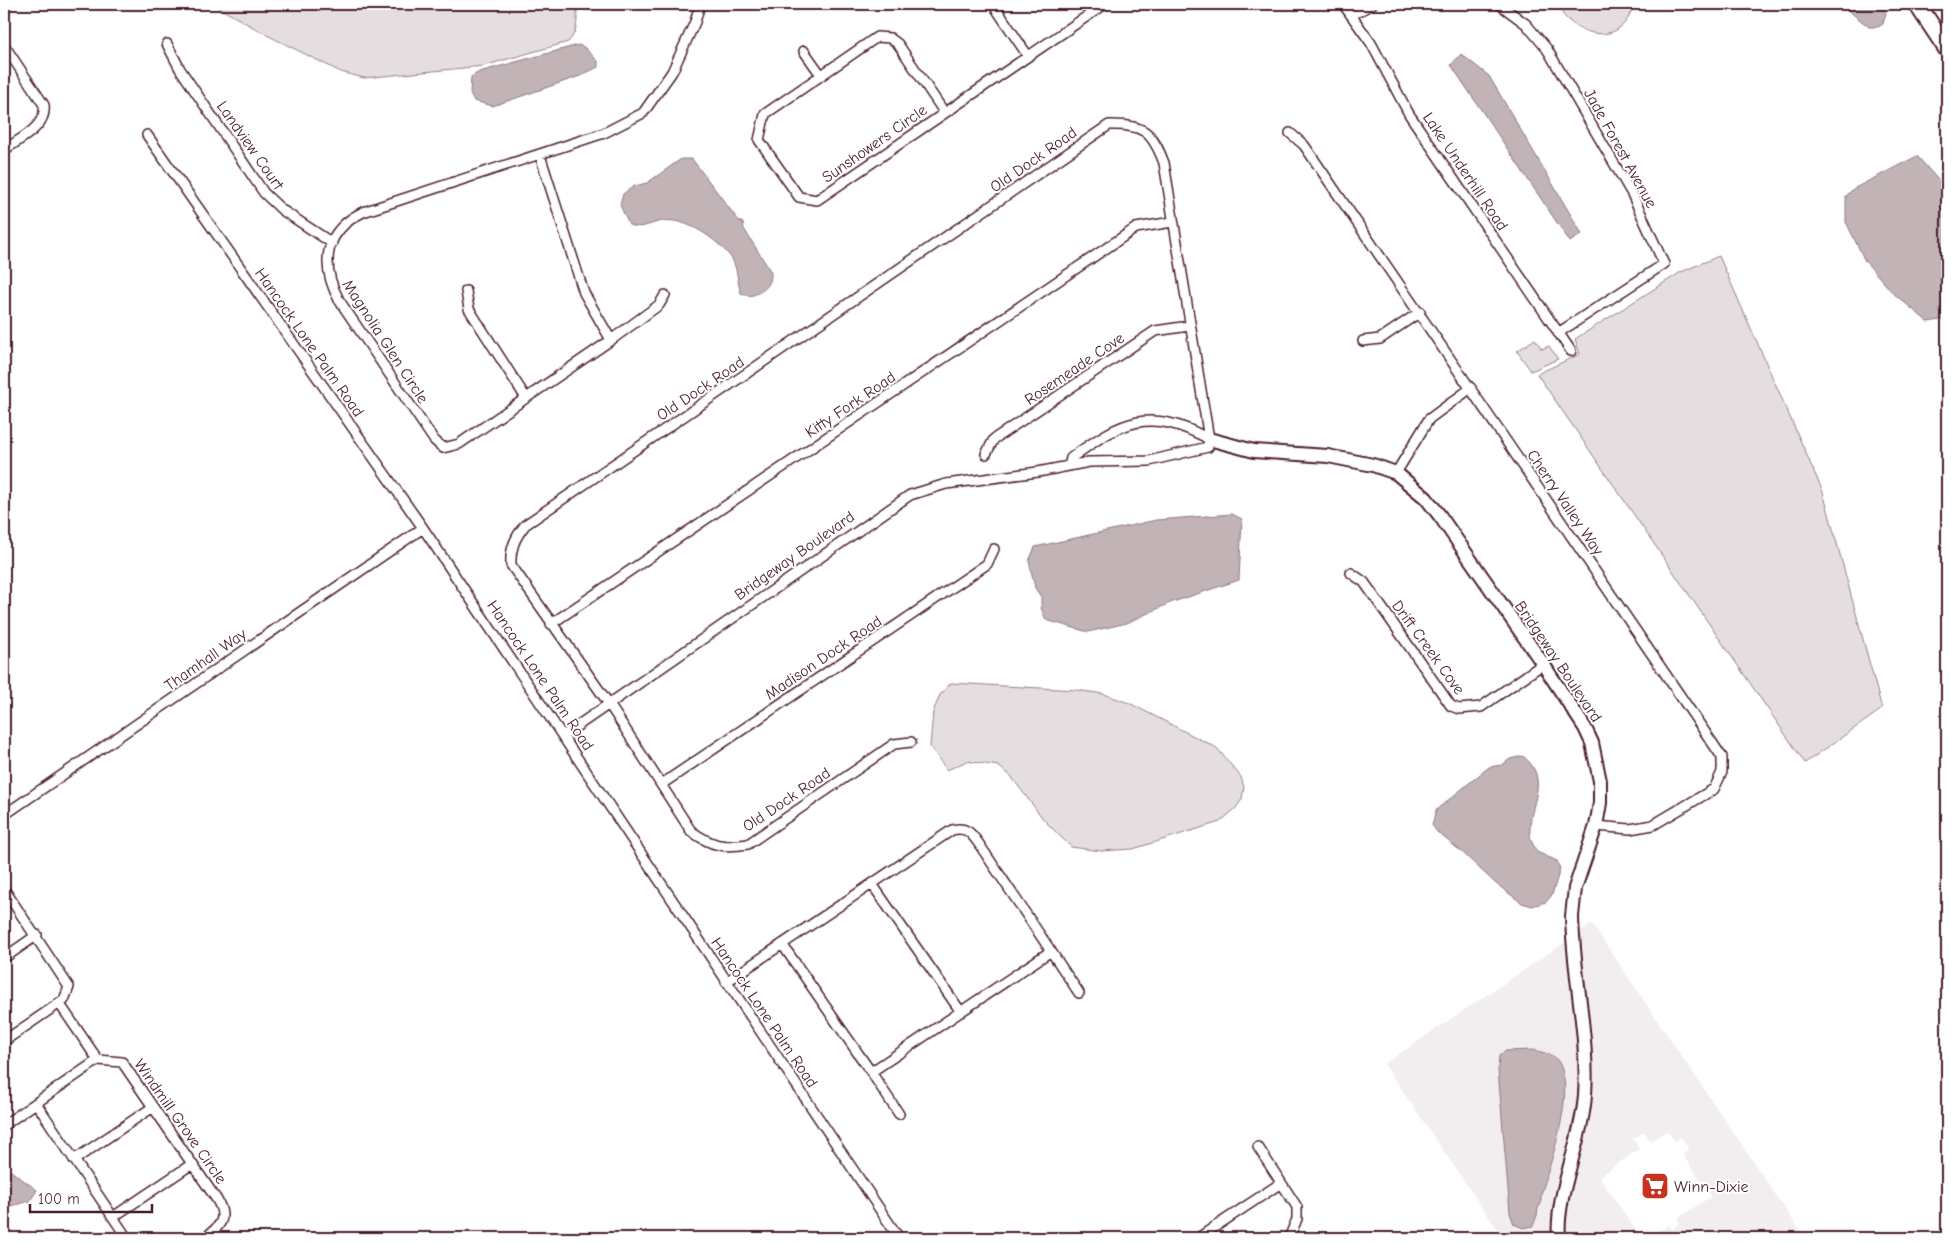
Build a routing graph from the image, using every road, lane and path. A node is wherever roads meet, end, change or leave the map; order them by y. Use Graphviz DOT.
graph roads {
  1 [pos="700,4"];
  2 [pos="993,4"];
  3 [pos="1105,4"];
  4 [pos="1343,4"];
  5 [pos="1372,4"];
  6 [pos="1499,4"];
  7 [pos="1917,4"];
  8 [pos="1352,15"];
  9 [pos="167,44"];
  10 [pos="4,45"];
  11 [pos="1947,49"];
  12 [pos="804,52"];
  13 [pos="1028,56"];
  14 [pos="821,75"];
  15 [pos="944,112"];
  16 [pos="1290,133"];
  17 [pos="147,135"];
  18 [pos="4,150"];
  19 [pos="540,156"];
  20 [pos="1172,222"];
  21 [pos="332,242"];
  22 [pos="466,291"];
  23 [pos="664,295"];
  24 [pos="1420,312"];
  25 [pos="1189,326"];
  26 [pos="1558,333"];
  27 [pos="611,340"];
  28 [pos="1363,341"];
  29 [pos="1571,351"];
  30 [pos="1470,388"];
  31 [pos="526,398"];
  32 [pos="1209,439"];
  33 [pos="986,454"];
  34 [pos="1069,466"];
  35 [pos="1396,473"];
  36 [pos="423,528"];
  37 [pos="994,549"];
  38 [pos="1351,573"];
  39 [pos="551,624"];
  40 [pos="1543,664"];
  41 [pos="609,704"];
  42 [pos="564,735"];
  43 [pos="911,742"];
  44 [pos="662,784"];
  45 [pos="4,815"];
  46 [pos="1596,826"];
  47 [pos="872,884"];
  48 [pos="4,889"];
  49 [pos="36,935"];
  50 [pos="782,944"];
  51 [pos="1051,951"];
  52 [pos="4,958"];
  53 [pos="726,982"];
  54 [pos="1079,994"];
  55 [pos="59,1004"];
  56 [pos="961,1012"];
  57 [pos="4,1041"];
  58 [pos="98,1060"];
  59 [pos="871,1072"];
  60 [pos="36,1103"];
  61 [pos="153,1107"];
  62 [pos="899,1114"];
  63 [pos="4,1125"];
  64 [pos="1258,1147"];
  65 [pos="74,1160"];
  66 [pos="192,1164"];
  67 [pos="1281,1183"];
  68 [pos="113,1218"];
  69 [pos="127,1238"];
  70 [pos="204,1238"];
  71 [pos="899,1238"];
  72 [pos="1198,1238"];
  73 [pos="1288,1238"];
  74 [pos="1560,1238"];
  1 -- 19 [label="street, Magnolia Glen Circle"];
  2 -- 13 [label="street"];
  3 -- 13 [label="street, Sunshowers Circle"];
  4 -- 8 [label="street, Lake Underhill Road"];
  5 -- 8 [label="street"];
  6 -- 26 [label="street, Jade Forest Avenue"];
  7 -- 11 [label="highway"];
  8 -- 26 [label="street, Lake Underhill Road"];
  9 -- 21 [label="street, Landview Court"];
  10 -- 18 [label="street"];
  12 -- 14 [label="street"];
  13 -- 15 [label="street, Sunshowers Circle"];
  14 -- 15 [label="street, Sunshowers Circle"];
  14 -- 15 [label="street, Sunshowers Circle"];
  16 -- 24 [label="street, Cherry Valley Way"];
  17 -- 36 [label="street, Hancock Lone Palm Road"];
  19 -- 21 [label="street, Magnolia Glen Circle"];
  19 -- 27 [label="street"];
  20 -- 25 [label="street, Old Dock Road"];
  20 -- 39 [label="street, Kitty Fork Road"];
  20 -- 39 [label="street, Old Dock Road"];
  21 -- 31 [label="street, Magnolia Glen Circle"];
  22 -- 31 [label="street"];
  23 -- 27 [label="street, Magnolia Glen Circle"];
  24 -- 28 [label="street"];
  24 -- 30 [label="street, Cherry Valley Way"];
  25 -- 32 [label="street, Old Dock Road"];
  25 -- 33 [label="street, Rosemeade Cove"];
  26 -- 29 [label="street, Lake Underhill Road"];
  27 -- 31 [label="street, Magnolia Glen Circle"];
  30 -- 35 [label="street"];
  30 -- 46 [label="street, Cherry Valley Way"];
  32 -- 34 [label="street, Bridgeway Boulevard"];
  32 -- 34 [label="street, Bridgeway Boulevard"];
  32 -- 35 [label="street, Bridgeway Boulevard"];
  34 -- 41 [label="street, Bridgeway Boulevard"];
  35 -- 40 [label="street, Bridgeway Boulevard"];
  36 -- 42 [label="street, Hancock Lone Palm Road"];
  36 -- 45 [label="street, Thamhall Way"];
  37 -- 44 [label="street, Madison Dock Road"];
  38 -- 40 [label="street, Drift Creek Cove"];
  39 -- 41 [label="street, Old Dock Road"];
  40 -- 46 [label="street, Bridgeway Boulevard"];
  41 -- 42 [label="street, Bridgeway Boulevard"];
  41 -- 44 [label="street, Old Dock Road"];
  42 -- 53 [label="street, Hancock Lone Palm Road"];
  43 -- 44 [label="street, Old Dock Road"];
  46 -- 74 [label="street, Bridgeway Boulevard"];
  47 -- 50 [label="street"];
  47 -- 51 [label="street"];
  47 -- 56 [label="street"];
  48 -- 49 [label="street"];
  49 -- 52 [label="street"];
  49 -- 55 [label="street"];
  50 -- 53 [label="street"];
  50 -- 59 [label="street"];
  51 -- 54 [label="street"];
  51 -- 56 [label="street"];
  53 -- 71 [label="street, Hancock Lone Palm Road"];
  55 -- 57 [label="street"];
  55 -- 58 [label="street"];
  56 -- 59 [label="street"];
  58 -- 60 [label="street"];
  58 -- 61 [label="street, Windmill Grove Circle"];
  59 -- 62 [label="street"];
  60 -- 63 [label="street"];
  60 -- 65 [label="street"];
  61 -- 65 [label="street"];
  61 -- 66 [label="street, Windmill Grove Circle"];
  64 -- 67 [label="street"];
  65 -- 68 [label="street"];
  66 -- 68 [label="street"];
  66 -- 70 [label="street, Windmill Grove Circle"];
  67 -- 72 [label="street"];
  67 -- 73 [label="street"];
  68 -- 69 [label="street"];
}
